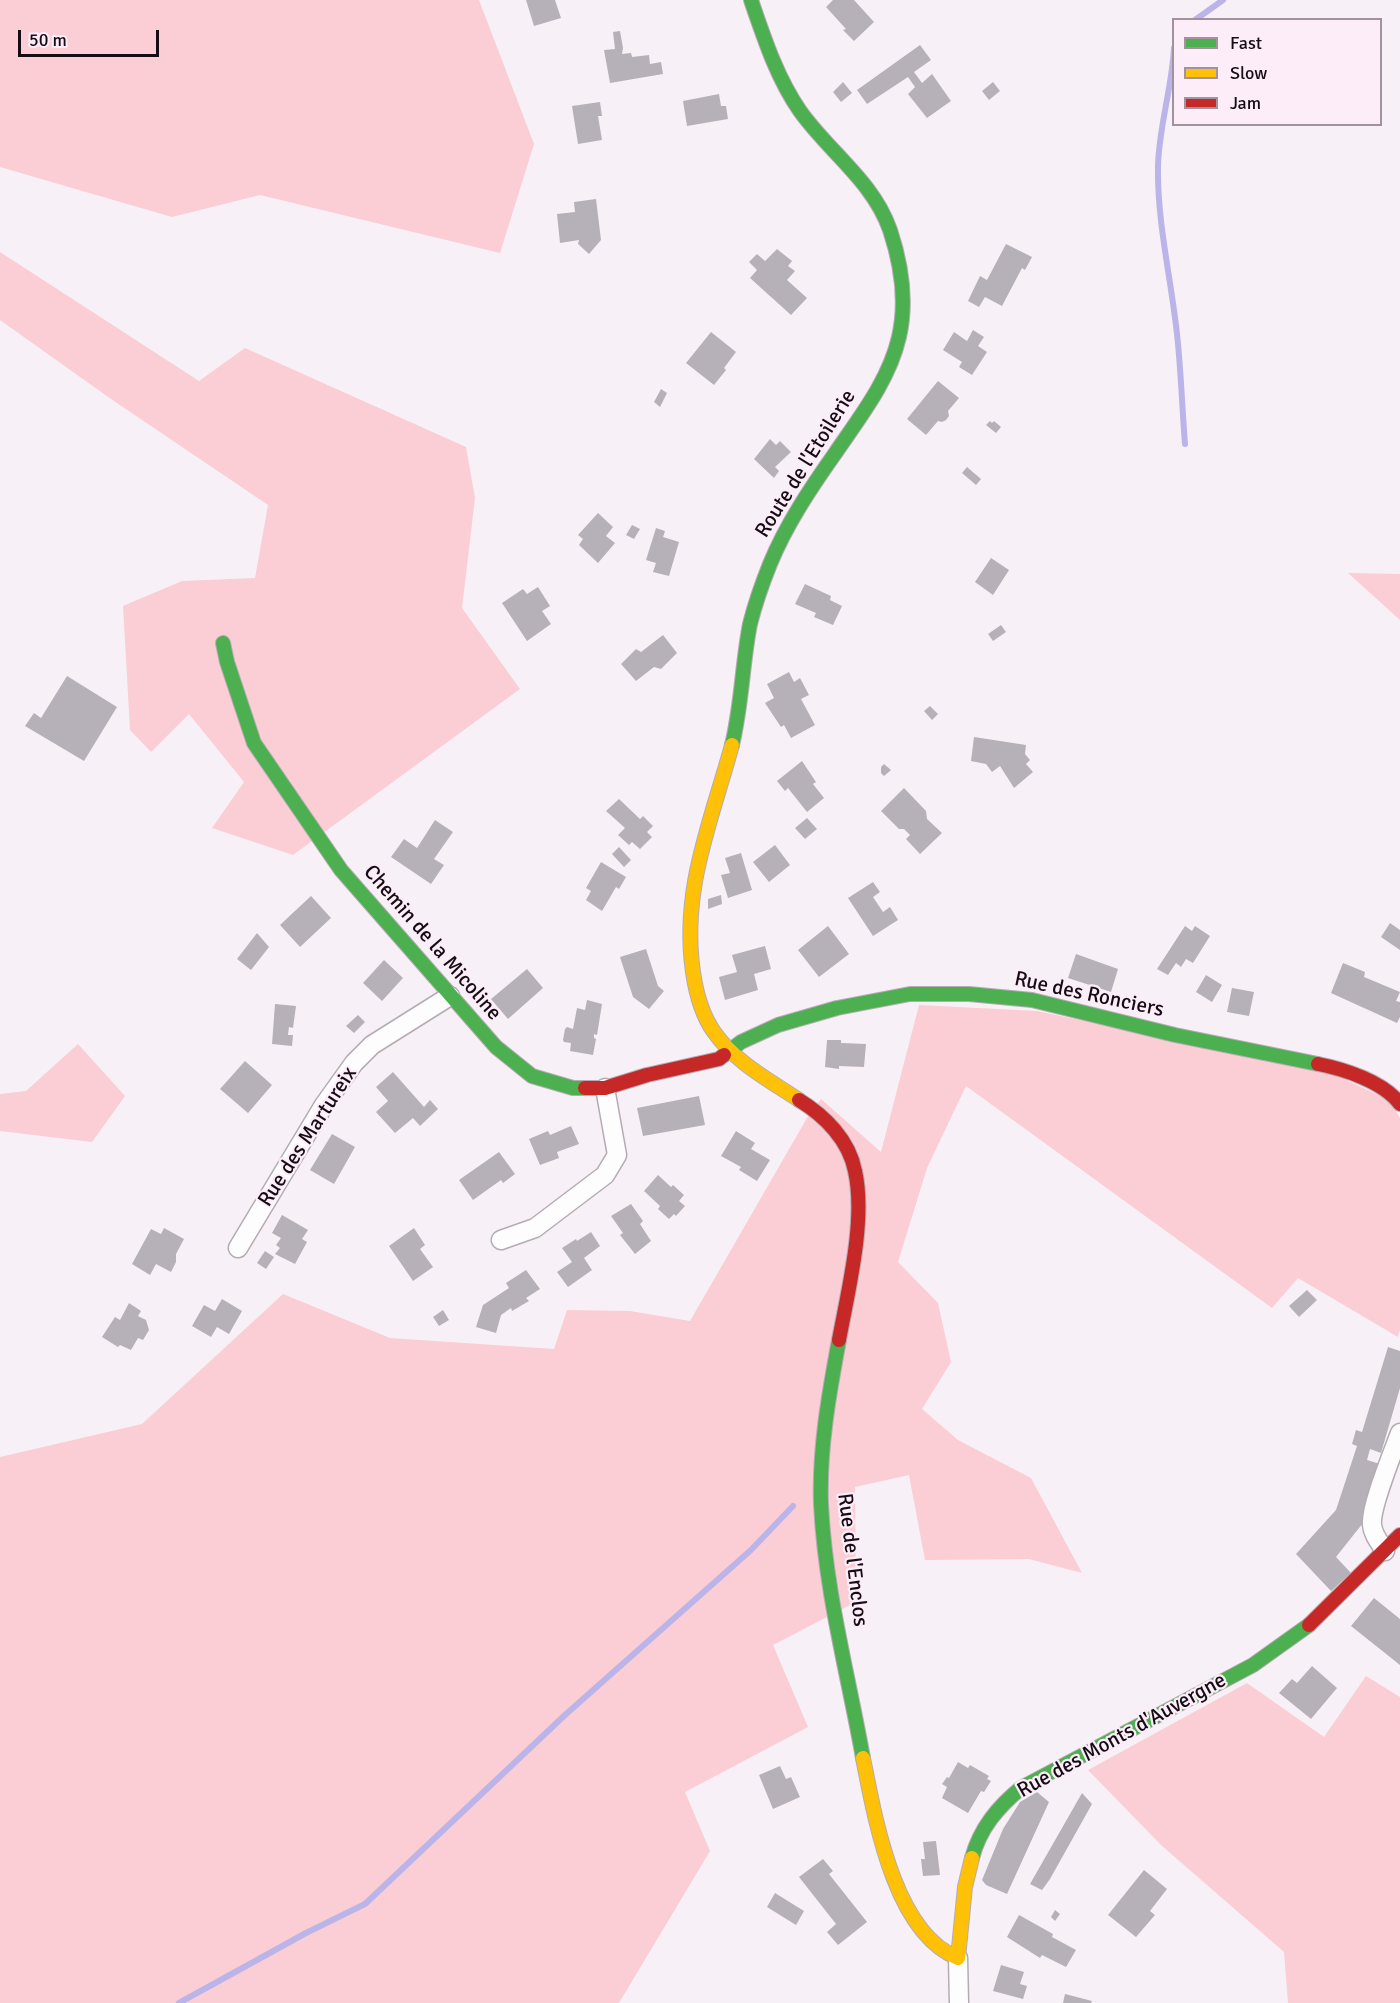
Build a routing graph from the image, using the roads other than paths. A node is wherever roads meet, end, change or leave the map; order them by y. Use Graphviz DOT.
graph roads {
  1 [pos="751,0"];
  2 [pos="224,643"];
  3 [pos="450,996"];
  4 [pos="731,1051"];
  5 [pos="605,1088"];
  6 [pos="1400,1104"];
  7 [pos="501,1240"];
  8 [pos="238,1248"];
  9 [pos="1400,1433"];
  10 [pos="1400,1535"];
  11 [pos="1385,1551"];
  12 [pos="958,1958"];
  13 [pos="959,2003"];
  1 -- 4 [label="street, Route de l'Etoilerie"];
  2 -- 3 [label="street, Chemin de la Micoline"];
  3 -- 5 [label="street, Chemin de la Micoline"];
  3 -- 8 [label="street, Rue des Martureix"];
  4 -- 5 [label="street, Chemin de la Micoline"];
  4 -- 6 [label="street, Rue des Ronciers"];
  4 -- 12 [label="street, Rue de l'Enclos"];
  5 -- 7 [label="street"];
  9 -- 11 [label="street"];
  10 -- 11 [label="street, Rue des Monts d'Auvergne"];
  11 -- 12 [label="street, Rue des Monts d'Auvergne"];
  12 -- 13 [label="street, Rue des Monts d'Auvergne"];
}
